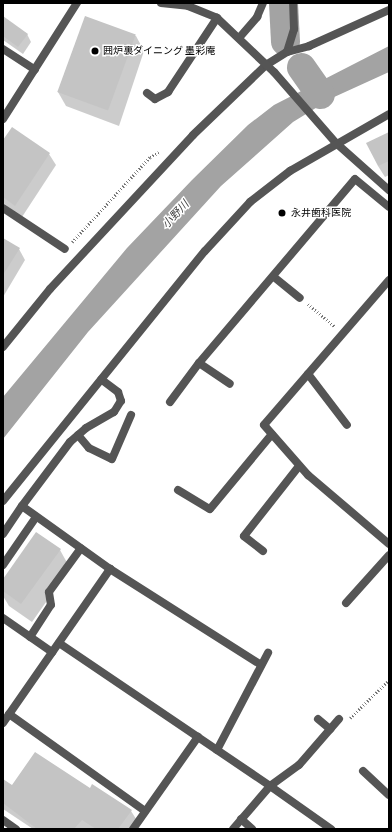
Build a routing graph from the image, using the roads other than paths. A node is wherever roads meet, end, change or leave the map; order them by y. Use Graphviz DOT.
graph roads {
  1 [pos="77,3"];
  2 [pos="161,3"];
  3 [pos="263,3"];
  4 [pos="293,3"];
  5 [pos="389,10"];
  6 [pos="217,18"];
  7 [pos="240,38"];
  8 [pos="3,49"];
  9 [pos="287,52"];
  10 [pos="266,65"];
  11 [pos="36,70"];
  12 [pos="146,93"];
  13 [pos="389,114"];
  14 [pos="3,119"];
  15 [pos="336,143"];
  16 [pos="389,190"];
  17 [pos="389,207"];
  18 [pos="3,208"];
  19 [pos="65,249"];
  20 [pos="274,277"];
  21 [pos="389,280"];
  22 [pos="300,298"];
  23 [pos="3,347"];
  24 [pos="199,363"];
  25 [pos="308,374"];
  26 [pos="102,379"];
  27 [pos="230,384"];
  28 [pos="170,402"];
  29 [pos="131,415"];
  30 [pos="347,425"];
  31 [pos="272,434"];
  32 [pos="78,435"];
  33 [pos="299,466"];
  34 [pos="178,490"];
  35 [pos="3,501"];
  36 [pos="22,506"];
  37 [pos="36,517"];
  38 [pos="3,534"];
  39 [pos="389,544"];
  40 [pos="81,548"];
  41 [pos="263,551"];
  42 [pos="389,555"];
  43 [pos="3,566"];
  44 [pos="110,569"];
  45 [pos="346,603"];
  46 [pos="3,618"];
  47 [pos="30,637"];
  48 [pos="58,643"];
  49 [pos="52,652"];
  50 [pos="268,653"];
  51 [pos="261,665"];
  52 [pos="9,714"];
  53 [pos="318,719"];
  54 [pos="339,719"];
  55 [pos="3,723"];
  56 [pos="330,729"];
  57 [pos="198,737"];
  58 [pos="217,750"];
  59 [pos="363,771"];
  60 [pos="270,786"];
  61 [pos="389,795"];
  62 [pos="145,811"];
  63 [pos="241,819"];
  64 [pos="3,820"];
  65 [pos="16,829"];
  66 [pos="133,829"];
  67 [pos="232,829"];
  68 [pos="252,829"];
  69 [pos="331,829"];
  1 -- 11 [label="street"];
  2 -- 6 [label="street"];
  3 -- 7 [label="street"];
  4 -- 9 [label="street"];
  5 -- 9 [label="street"];
  6 -- 7 [label="street"];
  6 -- 12 [label="street"];
  7 -- 10 [label="street"];
  8 -- 11 [label="street"];
  9 -- 10 [label="street"];
  10 -- 15 [label="street"];
  10 -- 23 [label="street"];
  11 -- 14 [label="street"];
  13 -- 15 [label="street"];
  15 -- 16 [label="street"];
  15 -- 26 [label="street"];
  17 -- 20 [label="street"];
  18 -- 19 [label="street"];
  20 -- 22 [label="street"];
  20 -- 24 [label="street"];
  21 -- 25 [label="street"];
  24 -- 27 [label="street"];
  24 -- 28 [label="street"];
  25 -- 30 [label="street"];
  25 -- 31 [label="street"];
  26 -- 32 [label="street"];
  26 -- 35 [label="street"];
  29 -- 32 [label="street"];
  31 -- 33 [label="street"];
  31 -- 34 [label="street"];
  32 -- 36 [label="street"];
  33 -- 39 [label="street"];
  33 -- 41 [label="street"];
  36 -- 37 [label="street"];
  36 -- 38 [label="street"];
  37 -- 40 [label="street"];
  37 -- 43 [label="street"];
  40 -- 44 [label="street"];
  40 -- 47 [label="street"];
  42 -- 45 [label="street"];
  44 -- 48 [label="street"];
  44 -- 51 [label="street"];
  46 -- 47 [label="street"];
  47 -- 49 [label="street"];
  48 -- 49 [label="street"];
  48 -- 57 [label="street"];
  49 -- 52 [label="street"];
  50 -- 51 [label="street"];
  51 -- 58 [label="street"];
  52 -- 55 [label="street"];
  52 -- 62 [label="street"];
  53 -- 56 [label="street"];
  54 -- 56 [label="street"];
  56 -- 60 [label="street"];
  57 -- 58 [label="street"];
  57 -- 62 [label="street"];
  58 -- 60 [label="street"];
  59 -- 61 [label="street"];
  60 -- 63 [label="street"];
  60 -- 69 [label="street"];
  62 -- 66 [label="street"];
  63 -- 67 [label="street"];
  63 -- 68 [label="street"];
  64 -- 65 [label="street"];
}
